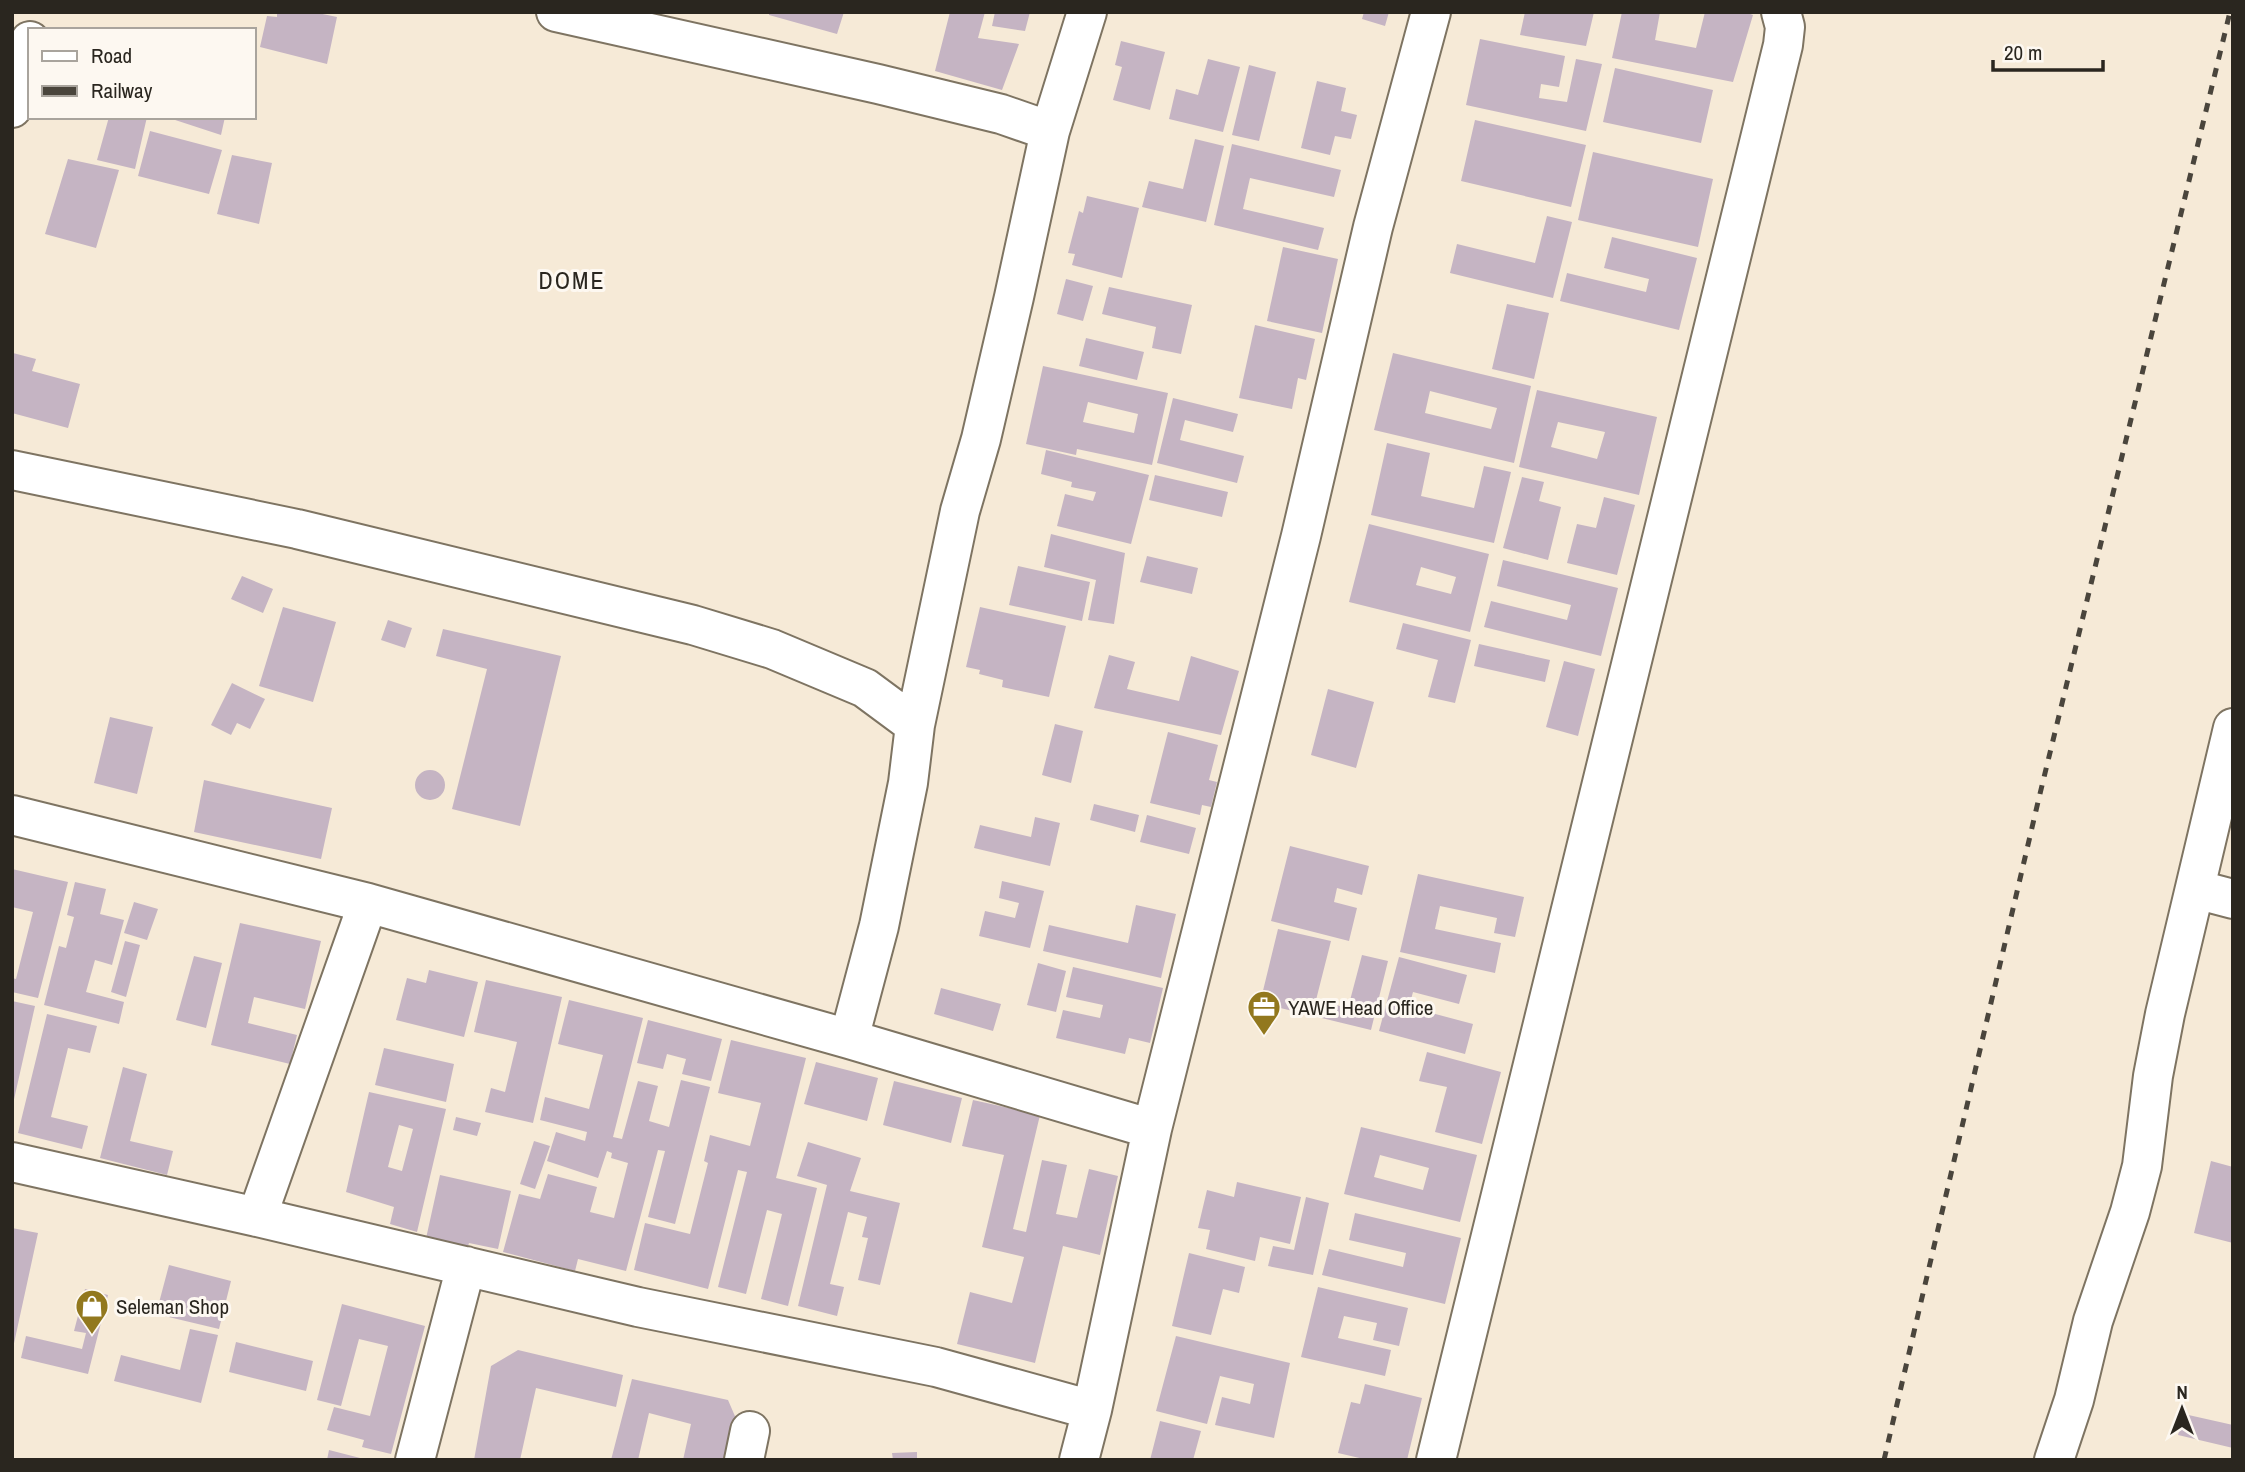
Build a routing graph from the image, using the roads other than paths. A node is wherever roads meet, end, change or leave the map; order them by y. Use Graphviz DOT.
graph roads {
  1 [pos="556,12"];
  2 [pos="1087,12"];
  3 [pos="1431,12"];
  4 [pos="1781,12"];
  5 [pos="28,48"];
  6 [pos="12,108"];
  7 [pos="1050,131"];
  8 [pos="12,470"];
  9 [pos="915,725"];
  10 [pos="2233,728"];
  11 [pos="12,815"];
  12 [pos="2195,889"];
  13 [pos="2233,899"];
  14 [pos="368,903"];
  15 [pos="849,1039"];
  16 [pos="1152,1129"];
  17 [pos="12,1162"];
  18 [pos="257,1217"];
  19 [pos="466,1266"];
  20 [pos="1092,1410"];
  21 [pos="415,1460"];
  22 [pos="1079,1460"];
  23 [pos="1436,1460"];
  24 [pos="2054,1460"];
  1 -- 7 [label="street"];
  2 -- 7 [label="street"];
  3 -- 16 [label="street"];
  4 -- 23 [label="street"];
  5 -- 6 [label="street"];
  7 -- 9 [label="street"];
  8 -- 9 [label="street"];
  9 -- 15 [label="street"];
  10 -- 12 [label="street"];
  11 -- 14 [label="street"];
  12 -- 13 [label="street"];
  12 -- 24 [label="street"];
  14 -- 15 [label="street"];
  14 -- 18 [label="street"];
  15 -- 16 [label="street"];
  16 -- 20 [label="street"];
  17 -- 18 [label="street"];
  18 -- 19 [label="street"];
  19 -- 20 [label="street"];
  19 -- 21 [label="street"];
  20 -- 22 [label="street"];
}
